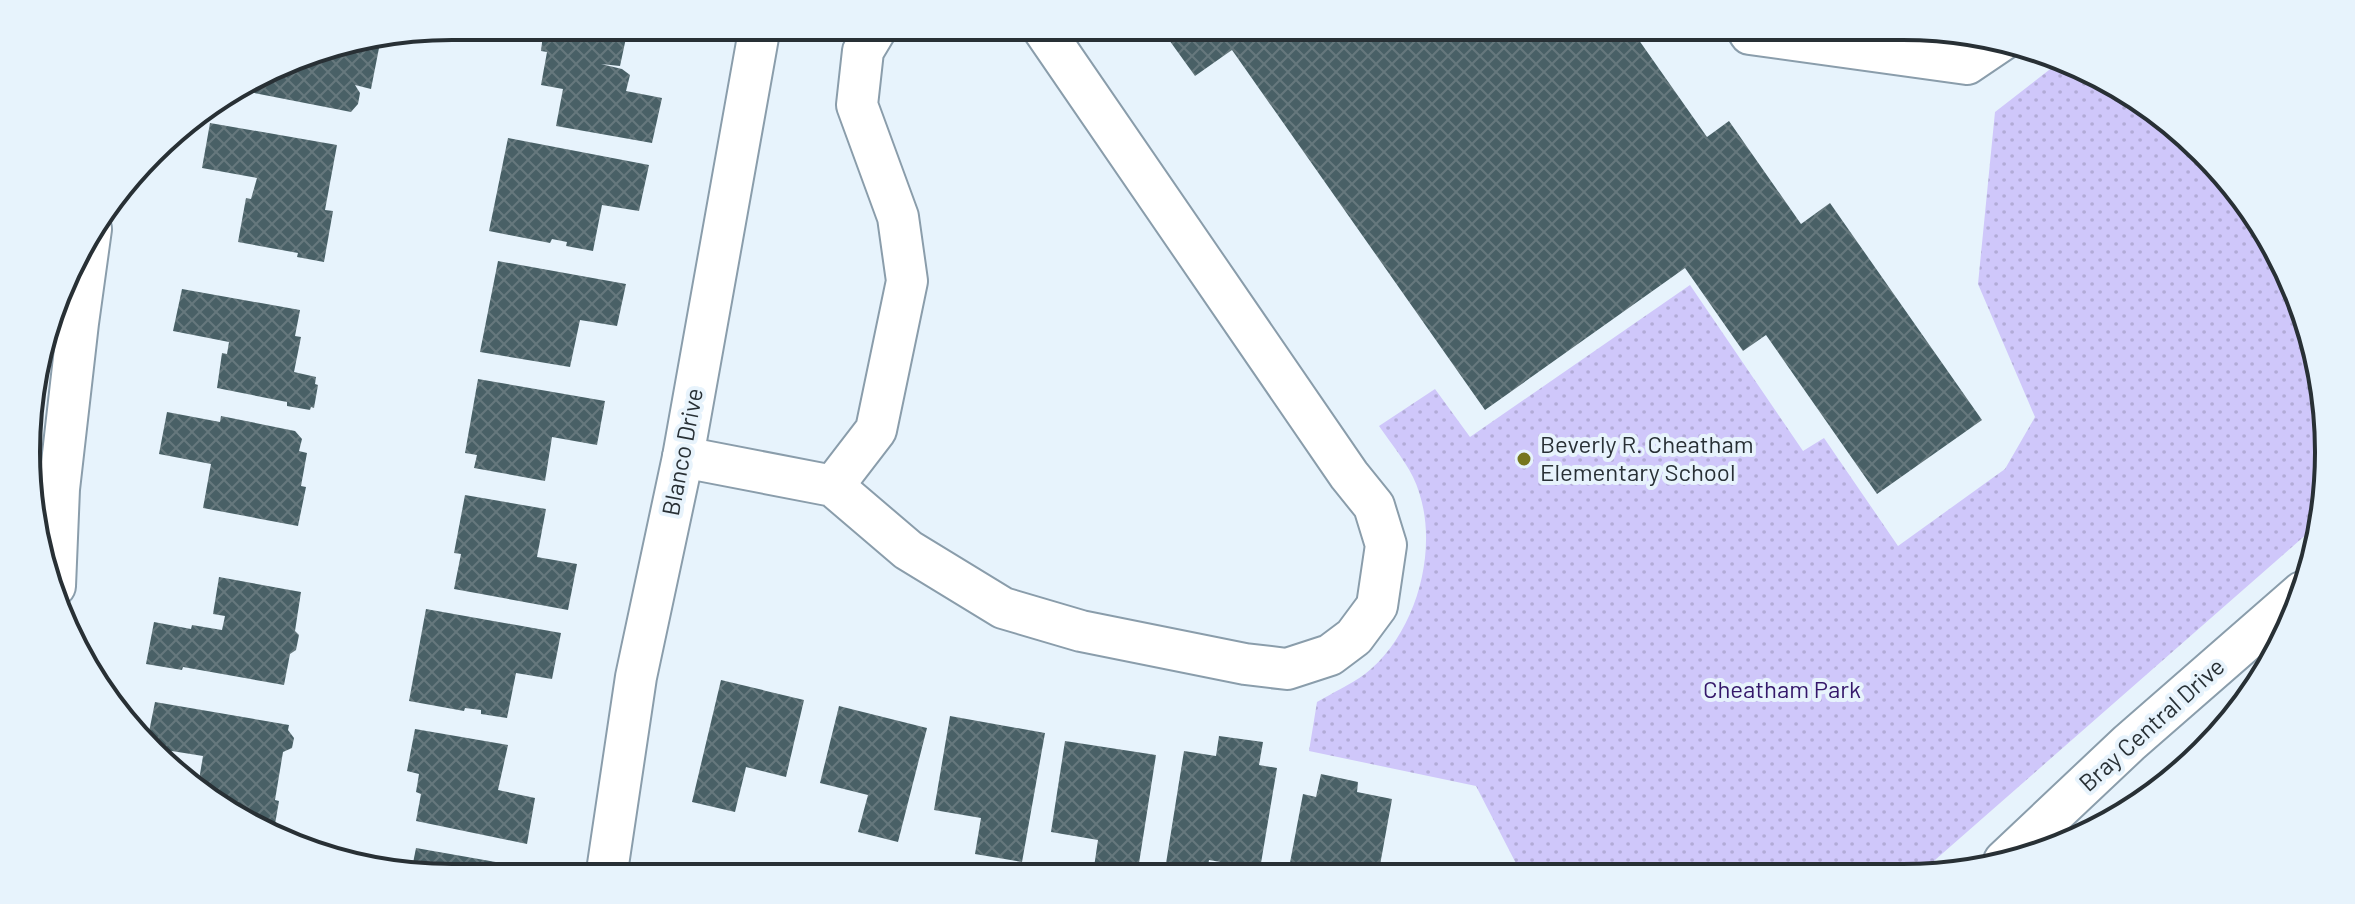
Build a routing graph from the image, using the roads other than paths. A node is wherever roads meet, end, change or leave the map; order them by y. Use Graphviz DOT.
graph roads {
  1 [pos="757,40"];
  2 [pos="870,40"];
  3 [pos="1051,40"];
  4 [pos="1793,40"];
  5 [pos="1989,49"];
  6 [pos="86,262"];
  7 [pos="683,457"];
  8 [pos="833,486"];
  9 [pos="56,565"];
  10 [pos="2285,607"];
  11 [pos="2019,847"];
  12 [pos="608,864"];
  1 -- 7 [label="street, Blanco Drive"];
  2 -- 8 [label="street"];
  3 -- 8 [label="street"];
  4 -- 5 [label="street"];
  6 -- 9 [label="street"];
  7 -- 8 [label="street"];
  7 -- 12 [label="street, Blanco Drive"];
  10 -- 11 [label="street, Bray Central Drive"];
}
